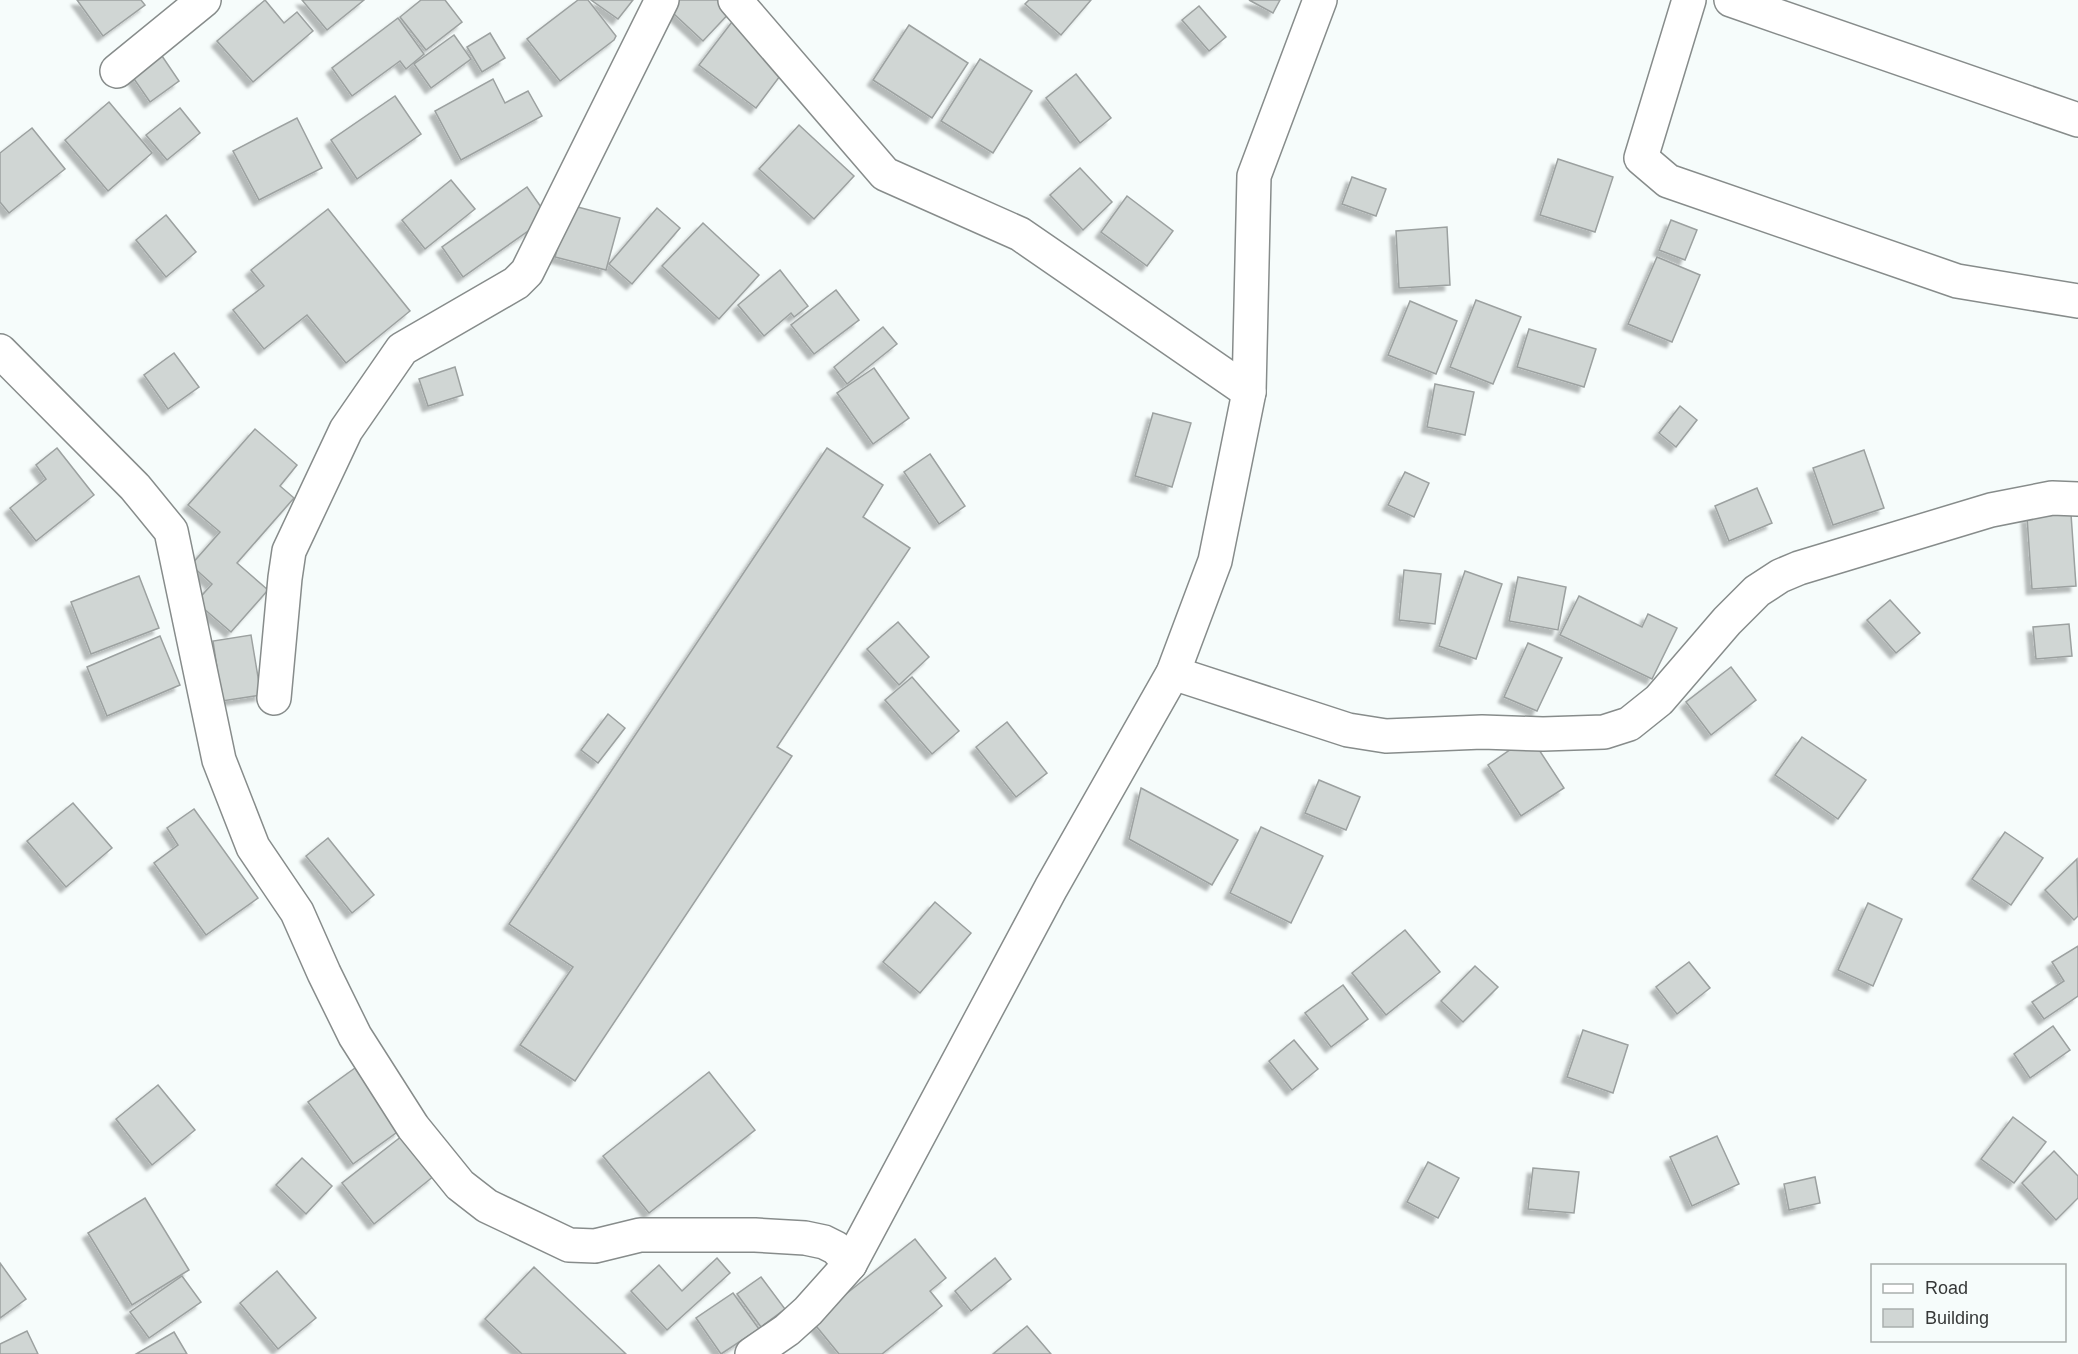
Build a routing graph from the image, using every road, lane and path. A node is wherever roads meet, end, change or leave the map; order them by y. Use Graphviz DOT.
graph roads {
  1 [pos="204,0"];
  2 [pos="662,0"];
  3 [pos="735,0"];
  4 [pos="1320,0"];
  5 [pos="1689,0"];
  6 [pos="1731,0"];
  7 [pos="117,71"];
  8 [pos="2078,120"];
  9 [pos="2078,301"];
  10 [pos="0,351"];
  11 [pos="1249,392"];
  12 [pos="2078,499"];
  13 [pos="1173,673"];
  14 [pos="274,698"];
  15 [pos="850,1264"];
  16 [pos="752,1354"];
  1 -- 7 [label="street"];
  2 -- 14 [label="street"];
  3 -- 11 [label="street"];
  4 -- 11 [label="street"];
  5 -- 9 [label="street"];
  6 -- 8 [label="street"];
  10 -- 15 [label="street"];
  11 -- 13 [label="street"];
  12 -- 13 [label="street"];
  13 -- 15 [label="street"];
  15 -- 16 [label="street"];
}
